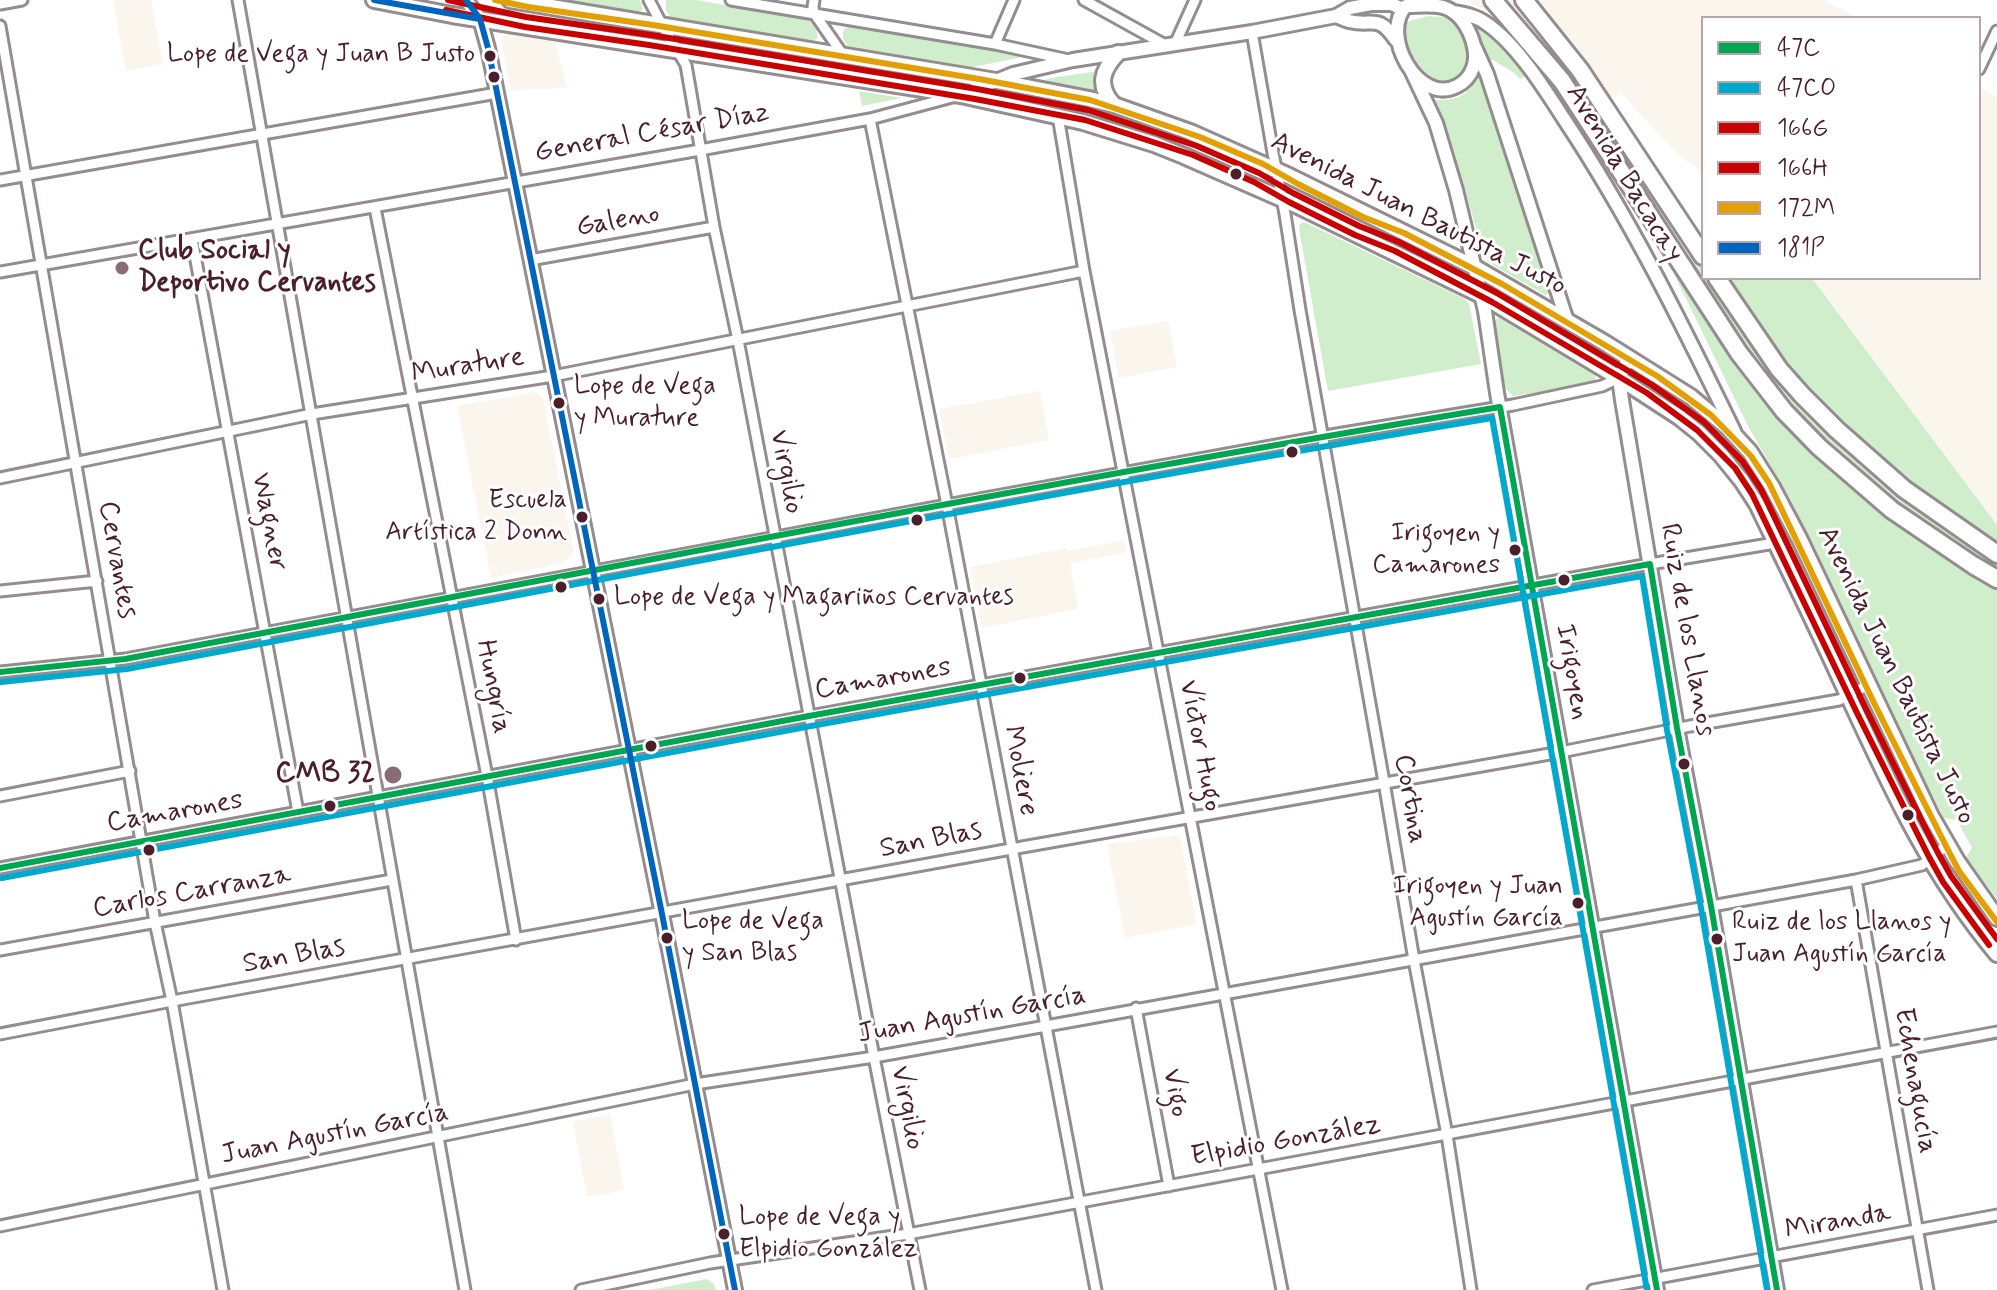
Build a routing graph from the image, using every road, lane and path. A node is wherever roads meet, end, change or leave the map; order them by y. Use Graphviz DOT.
graph roads {
  1 [pos="22,0"];
  2 [pos="238,0"];
  3 [pos="374,0"];
  4 [pos="466,0"];
  5 [pos="510,0"];
  6 [pos="649,0"];
  7 [pos="731,0"];
  8 [pos="814,0"];
  9 [pos="1014,0"];
  10 [pos="1084,0"];
  11 [pos="1195,0"];
  12 [pos="1493,0"];
  13 [pos="1524,0"];
  14 [pos="1369,2"];
  15 [pos="0,4"];
  16 [pos="1449,7"];
  17 [pos="1403,9"];
  18 [pos="814,13"];
  19 [pos="1336,16"];
  20 [pos="480,19"];
  21 [pos="662,25"];
  22 [pos="0,26"];
  23 [pos="1997,31"];
  24 [pos="1252,32"];
  25 [pos="1398,43"];
  26 [pos="1473,43"];
  27 [pos="995,44"];
  28 [pos="1171,45"];
  29 [pos="678,50"];
  30 [pos="1118,53"];
  31 [pos="843,55"];
  32 [pos="1073,60"];
  33 [pos="1981,65"];
  34 [pos="1411,70"];
  35 [pos="996,81"];
  36 [pos="497,93"];
  37 [pos="961,95"];
  38 [pos="1114,105"];
  39 [pos="1058,116"];
  40 [pos="870,119"];
  41 [pos="263,135"];
  42 [pos="700,150"];
  43 [pos="1276,170"];
  44 [pos="27,176"];
  45 [pos="0,180"];
  46 [pos="515,182"];
  47 [pos="1282,199"];
  48 [pos="375,208"];
  49 [pos="277,224"];
  50 [pos="714,227"];
  51 [pos="192,239"];
  52 [pos="1701,253"];
  53 [pos="530,260"];
  54 [pos="41,265"];
  55 [pos="1474,267"];
  56 [pos="1084,271"];
  57 [pos="0,272"];
  58 [pos="1718,280"];
  59 [pos="1481,295"];
  60 [pos="908,306"];
  61 [pos="1567,321"];
  62 [pos="738,340"];
  63 [pos="1629,358"];
  64 [pos="553,376"];
  65 [pos="1619,378"];
  66 [pos="412,398"];
  67 [pos="1500,407"];
  68 [pos="312,414"];
  69 [pos="229,432"];
  70 [pos="1323,437"];
  71 [pos="1737,437"];
  72 [pos="76,462"];
  73 [pos="1125,473"];
  74 [pos="0,478"];
  75 [pos="947,505"];
  76 [pos="775,537"];
  77 [pos="1775,543"];
  78 [pos="1997,554"];
  79 [pos="1650,564"];
  80 [pos="592,571"];
  81 [pos="1997,579"];
  82 [pos="97,581"];
  83 [pos="1532,586"];
  84 [pos="0,591"];
  85 [pos="452,598"];
  86 [pos="346,618"];
  87 [pos="1355,618"];
  88 [pos="266,633"];
  89 [pos="1158,653"];
  90 [pos="111,661"];
  91 [pos="0,672"];
  92 [pos="981,685"];
  93 [pos="1868,685"];
  94 [pos="1848,695"];
  95 [pos="809,716"];
  96 [pos="1677,728"];
  97 [pos="628,751"];
  98 [pos="1561,752"];
  99 [pos="130,771"];
  100 [pos="487,776"];
  101 [pos="1384,782"];
  102 [pos="0,796"];
  103 [pos="377,797"];
  104 [pos="298,812"];
  105 [pos="1190,817"];
  106 [pos="142,841"];
  107 [pos="1947,845"];
  108 [pos="1011,849"];
  109 [pos="1929,860"];
  110 [pos="0,868"];
  111 [pos="392,880"];
  112 [pos="1856,880"];
  113 [pos="841,881"];
  114 [pos="1711,906"];
  115 [pos="662,914"];
  116 [pos="1997,918"];
  117 [pos="155,922"];
  118 [pos="1593,928"];
  119 [pos="516,940"];
  120 [pos="0,950"];
  121 [pos="1997,954"];
  122 [pos="406,959"];
  123 [pos="1414,960"];
  124 [pos="1223,993"];
  125 [pos="172,1001"];
  126 [pos="1136,1008"];
  127 [pos="1045,1025"];
  128 [pos="1997,1032"];
  129 [pos="0,1034"];
  130 [pos="1885,1053"];
  131 [pos="874,1057"];
  132 [pos="1740,1080"];
  133 [pos="695,1084"];
  134 [pos="1624,1100"];
  135 [pos="1447,1135"];
  136 [pos="437,1137"];
  137 [pos="1257,1169"];
  138 [pos="204,1184"];
  139 [pos="1169,1186"];
  140 [pos="1079,1201"];
  141 [pos="1997,1215"];
  142 [pos="0,1226"];
  143 [pos="1919,1230"];
  144 [pos="908,1234"];
  145 [pos="1772,1257"];
  146 [pos="729,1260"];
  147 [pos="1656,1284"];
  148 [pos="223,1290"];
  149 [pos="465,1290"];
  150 [pos="581,1290"];
  151 [pos="735,1290"];
  152 [pos="920,1290"];
  153 [pos="1096,1290"];
  154 [pos="1282,1290"];
  155 [pos="1471,1290"];
  156 [pos="1593,1290"];
  157 [pos="1777,1290"];
  158 [pos="1928,1290"];
  1 -- 15 [label="street"];
  2 -- 41 [label="street"];
  3 -- 20 [label="main road, Avenida Juan Bautista Justo"];
  4 -- 20 [label="street"];
  5 -- 21 [label="main road, Avenida Juan Bautista Justo"];
  6 -- 21 [label="street, Virgilio"];
  7 -- 18 [label="street"];
  8 -- 18 [label="street"];
  9 -- 27 [label="street"];
  10 -- 28 [label="street"];
  11 -- 28 [label="street"];
  12 -- 81 [label="highway"];
  13 -- 52 [label="highway"];
  14 -- 17 [label="street"];
  14 -- 19 [label="street"];
  16 -- 17 [label="street"];
  16 -- 26 [label="street"];
  16 -- 71 [label="street, Avenida Bacacay"];
  17 -- 25 [label="street"];
  18 -- 27 [label="street"];
  18 -- 31 [label="street"];
  19 -- 24 [label="street, General César Díaz"];
  19 -- 25 [label="street"];
  20 -- 29 [label="main road, Avenida Juan Bautista Justo"];
  20 -- 36 [label="street"];
  21 -- 29 [label="street, Virgilio"];
  21 -- 31 [label="main road, Avenida Juan Bautista Justo"];
  22 -- 44 [label="street, Cervantes"];
  23 -- 33 [label="street"];
  24 -- 28 [label="street, General César Díaz"];
  24 -- 43 [label="street, Cortina"];
  25 -- 34 [label="street"];
  26 -- 34 [label="street"];
  26 -- 61 [label="street"];
  27 -- 32 [label="street"];
  28 -- 30 [label="street, General César Díaz"];
  29 -- 37 [label="main road, Avenida Juan Bautista Justo"];
  29 -- 42 [label="street, Virgilio"];
  30 -- 32 [label="street, General César Díaz"];
  30 -- 38 [label="main road"];
  31 -- 35 [label="main road, Avenida Juan Bautista Justo"];
  32 -- 35 [label="street, General César Díaz"];
  34 -- 55 [label="street, Irigoyen"];
  35 -- 37 [label="street, General César Díaz"];
  35 -- 38 [label="main road, Avenida Juan Bautista Justo"];
  36 -- 41 [label="street"];
  36 -- 46 [label="street"];
  37 -- 39 [label="main road, Avenida Juan Bautista Justo"];
  37 -- 40 [label="street, General César Díaz"];
  38 -- 43 [label="main road, Avenida Juan Bautista Justo"];
  39 -- 47 [label="main road, Avenida Juan Bautista Justo"];
  39 -- 56 [label="street, Víctor Hugo"];
  40 -- 42 [label="street, General César Díaz"];
  40 -- 60 [label="street, Moliere"];
  41 -- 44 [label="street"];
  41 -- 49 [label="street"];
  42 -- 46 [label="street, General César Díaz"];
  42 -- 50 [label="street, Virgilio"];
  43 -- 47 [label="street, Cortina"];
  43 -- 55 [label="main road, Avenida Juan Bautista Justo"];
  44 -- 45 [label="street"];
  44 -- 54 [label="street, Cervantes"];
  46 -- 48 [label="street, General César Díaz"];
  46 -- 53 [label="street"];
  47 -- 59 [label="main road, Avenida Juan Bautista Justo"];
  47 -- 70 [label="street, Cortina"];
  48 -- 49 [label="street, General César Díaz"];
  48 -- 66 [label="street, Hungría"];
  49 -- 51 [label="street, General César Díaz"];
  49 -- 68 [label="street"];
  50 -- 53 [label="street, Galeno"];
  50 -- 62 [label="street, Virgilio"];
  51 -- 54 [label="street, General César Díaz"];
  51 -- 69 [label="street, Wagner"];
  53 -- 64 [label="street"];
  54 -- 57 [label="street, General César Díaz"];
  54 -- 72 [label="street, Cervantes"];
  55 -- 59 [label="street, Irigoyen"];
  55 -- 61 [label="main road, Avenida Juan Bautista Justo"];
  56 -- 60 [label="street, Murature"];
  56 -- 73 [label="street, Víctor Hugo"];
  58 -- 78 [label="highway"];
  59 -- 65 [label="main road, Avenida Juan Bautista Justo"];
  59 -- 67 [label="street, Irigoyen"];
  60 -- 62 [label="street, Murature"];
  60 -- 75 [label="street, Moliere"];
  61 -- 63 [label="main road, Avenida Juan Bautista Justo"];
  62 -- 64 [label="street, Murature"];
  62 -- 76 [label="street, Virgilio"];
  63 -- 65 [label="street"];
  63 -- 71 [label="main road, Avenida Juan Bautista Justo"];
  64 -- 66 [label="street, Murature"];
  64 -- 80 [label="street"];
  65 -- 67 [label="street"];
  65 -- 77 [label="main road, Avenida Juan Bautista Justo"];
  65 -- 79 [label="street, Ruiz de los Llanos"];
  66 -- 68 [label="street, Murature"];
  66 -- 85 [label="street, Hungría"];
  67 -- 70 [label="street"];
  67 -- 83 [label="street, Irigoyen"];
  68 -- 69 [label="street, Murature"];
  68 -- 86 [label="street"];
  69 -- 72 [label="street, Murature"];
  69 -- 88 [label="street, Wagner"];
  70 -- 73 [label="street"];
  70 -- 87 [label="street, Cortina"];
  71 -- 93 [label="main road, Avenida Juan Bautista Justo"];
  72 -- 74 [label="street, Murature"];
  72 -- 82 [label="street, Cervantes"];
  73 -- 75 [label="street"];
  73 -- 89 [label="street, Víctor Hugo"];
  75 -- 76 [label="street"];
  75 -- 92 [label="street, Moliere"];
  76 -- 80 [label="street"];
  76 -- 95 [label="street, Virgilio"];
  77 -- 79 [label="street, Camarones"];
  77 -- 94 [label="main road, Avenida Juan Bautista Justo"];
  79 -- 83 [label="street, Camarones"];
  79 -- 96 [label="street, Ruiz de los Llanos"];
  80 -- 85 [label="street"];
  80 -- 97 [label="street"];
  82 -- 84 [label="street"];
  82 -- 90 [label="street, Cervantes"];
  83 -- 87 [label="street, Camarones"];
  83 -- 98 [label="street, Irigoyen"];
  85 -- 86 [label="street"];
  85 -- 100 [label="street, Hungría"];
  86 -- 88 [label="street"];
  86 -- 103 [label="street"];
  87 -- 89 [label="street, Camarones"];
  87 -- 101 [label="street, Cortina"];
  88 -- 90 [label="street"];
  88 -- 104 [label="street, Wagner"];
  89 -- 92 [label="street, Camarones"];
  89 -- 105 [label="street, Víctor Hugo"];
  90 -- 91 [label="street"];
  90 -- 99 [label="street, Cervantes"];
  92 -- 95 [label="street, Camarones"];
  92 -- 108 [label="street, Moliere"];
  93 -- 94 [label="street, San Blas"];
  93 -- 107 [label="main road, Avenida Juan Bautista Justo"];
  94 -- 96 [label="street, San Blas"];
  94 -- 109 [label="main road, Avenida Juan Bautista Justo"];
  95 -- 97 [label="street, Camarones"];
  95 -- 113 [label="street, Virgilio"];
  96 -- 98 [label="street, San Blas"];
  96 -- 114 [label="street, Ruiz de los Llanos"];
  97 -- 100 [label="street, Camarones"];
  97 -- 115 [label="street"];
  98 -- 101 [label="street, San Blas"];
  98 -- 118 [label="street, Irigoyen"];
  99 -- 102 [label="street"];
  99 -- 106 [label="street, Cervantes"];
  100 -- 103 [label="street, Camarones"];
  100 -- 119 [label="street, Hungría"];
  101 -- 105 [label="street, San Blas"];
  101 -- 123 [label="street, Cortina"];
  103 -- 104 [label="street, Camarones"];
  103 -- 111 [label="street"];
  104 -- 106 [label="street, Camarones"];
  105 -- 108 [label="street, San Blas"];
  105 -- 124 [label="street, Víctor Hugo"];
  106 -- 110 [label="street, Camarones"];
  106 -- 117 [label="street, Cervantes"];
  107 -- 109 [label="street, Juan Agustín García"];
  107 -- 116 [label="main road, Avenida Juan Bautista Justo"];
  108 -- 113 [label="street, San Blas"];
  108 -- 127 [label="street, Moliere"];
  109 -- 112 [label="street, Juan Agustín García"];
  109 -- 121 [label="main road, Avenida Juan Bautista Justo"];
  111 -- 117 [label="street, Carlos Carranza"];
  111 -- 122 [label="street"];
  112 -- 114 [label="street, Juan Agustín García"];
  112 -- 130 [label="street, Echenagucía"];
  113 -- 115 [label="street, San Blas"];
  113 -- 131 [label="street, Virgilio"];
  114 -- 118 [label="street, Juan Agustín García"];
  114 -- 132 [label="street, Ruiz de los Llanos"];
  115 -- 119 [label="street, San Blas"];
  115 -- 133 [label="street"];
  117 -- 120 [label="street, Carlos Carranza"];
  117 -- 125 [label="street, Cervantes"];
  118 -- 123 [label="street, Juan Agustín García"];
  118 -- 134 [label="street, Irigoyen"];
  119 -- 122 [label="street, San Blas"];
  122 -- 125 [label="street, San Blas"];
  122 -- 136 [label="street"];
  123 -- 124 [label="street, Juan Agustín García"];
  123 -- 135 [label="street, Cortina"];
  124 -- 126 [label="street, Juan Agustín García"];
  124 -- 137 [label="street, Víctor Hugo"];
  125 -- 129 [label="street, San Blas"];
  125 -- 138 [label="street, Cervantes"];
  126 -- 127 [label="street, Juan Agustín García"];
  126 -- 139 [label="street, Vigo"];
  127 -- 131 [label="street, Juan Agustín García"];
  127 -- 140 [label="street, Moliere"];
  128 -- 130 [label="street, Elpidio González"];
  130 -- 132 [label="street, Elpidio González"];
  130 -- 143 [label="street, Echenagucía"];
  131 -- 133 [label="street, Juan Agustín García"];
  131 -- 144 [label="street, Virgilio"];
  132 -- 134 [label="street, Elpidio González"];
  132 -- 145 [label="street, Ruiz de los Llanos"];
  133 -- 136 [label="street, Juan Agustín García"];
  133 -- 146 [label="street"];
  134 -- 135 [label="street, Elpidio González"];
  134 -- 147 [label="street, Irigoyen"];
  135 -- 137 [label="street, Elpidio González"];
  135 -- 155 [label="street, Cortina"];
  136 -- 138 [label="street, Juan Agustín García"];
  136 -- 149 [label="street"];
  137 -- 139 [label="street, Elpidio González"];
  137 -- 154 [label="street, Víctor Hugo"];
  138 -- 142 [label="street, Juan Agustín García"];
  138 -- 148 [label="street, Cervantes"];
  139 -- 140 [label="street, Elpidio González"];
  140 -- 144 [label="street, Elpidio González"];
  140 -- 153 [label="street, Moliere"];
  141 -- 143 [label="street, Miranda"];
  143 -- 145 [label="street, Miranda"];
  143 -- 158 [label="street, Echenagucía"];
  144 -- 146 [label="street, Elpidio González"];
  144 -- 152 [label="street, Virgilio"];
  145 -- 147 [label="street, Miranda"];
  145 -- 157 [label="street, Ruiz de los Llanos"];
  146 -- 150 [label="street, Elpidio González"];
  146 -- 151 [label="street"];
  147 -- 156 [label="street, Miranda"];
}
